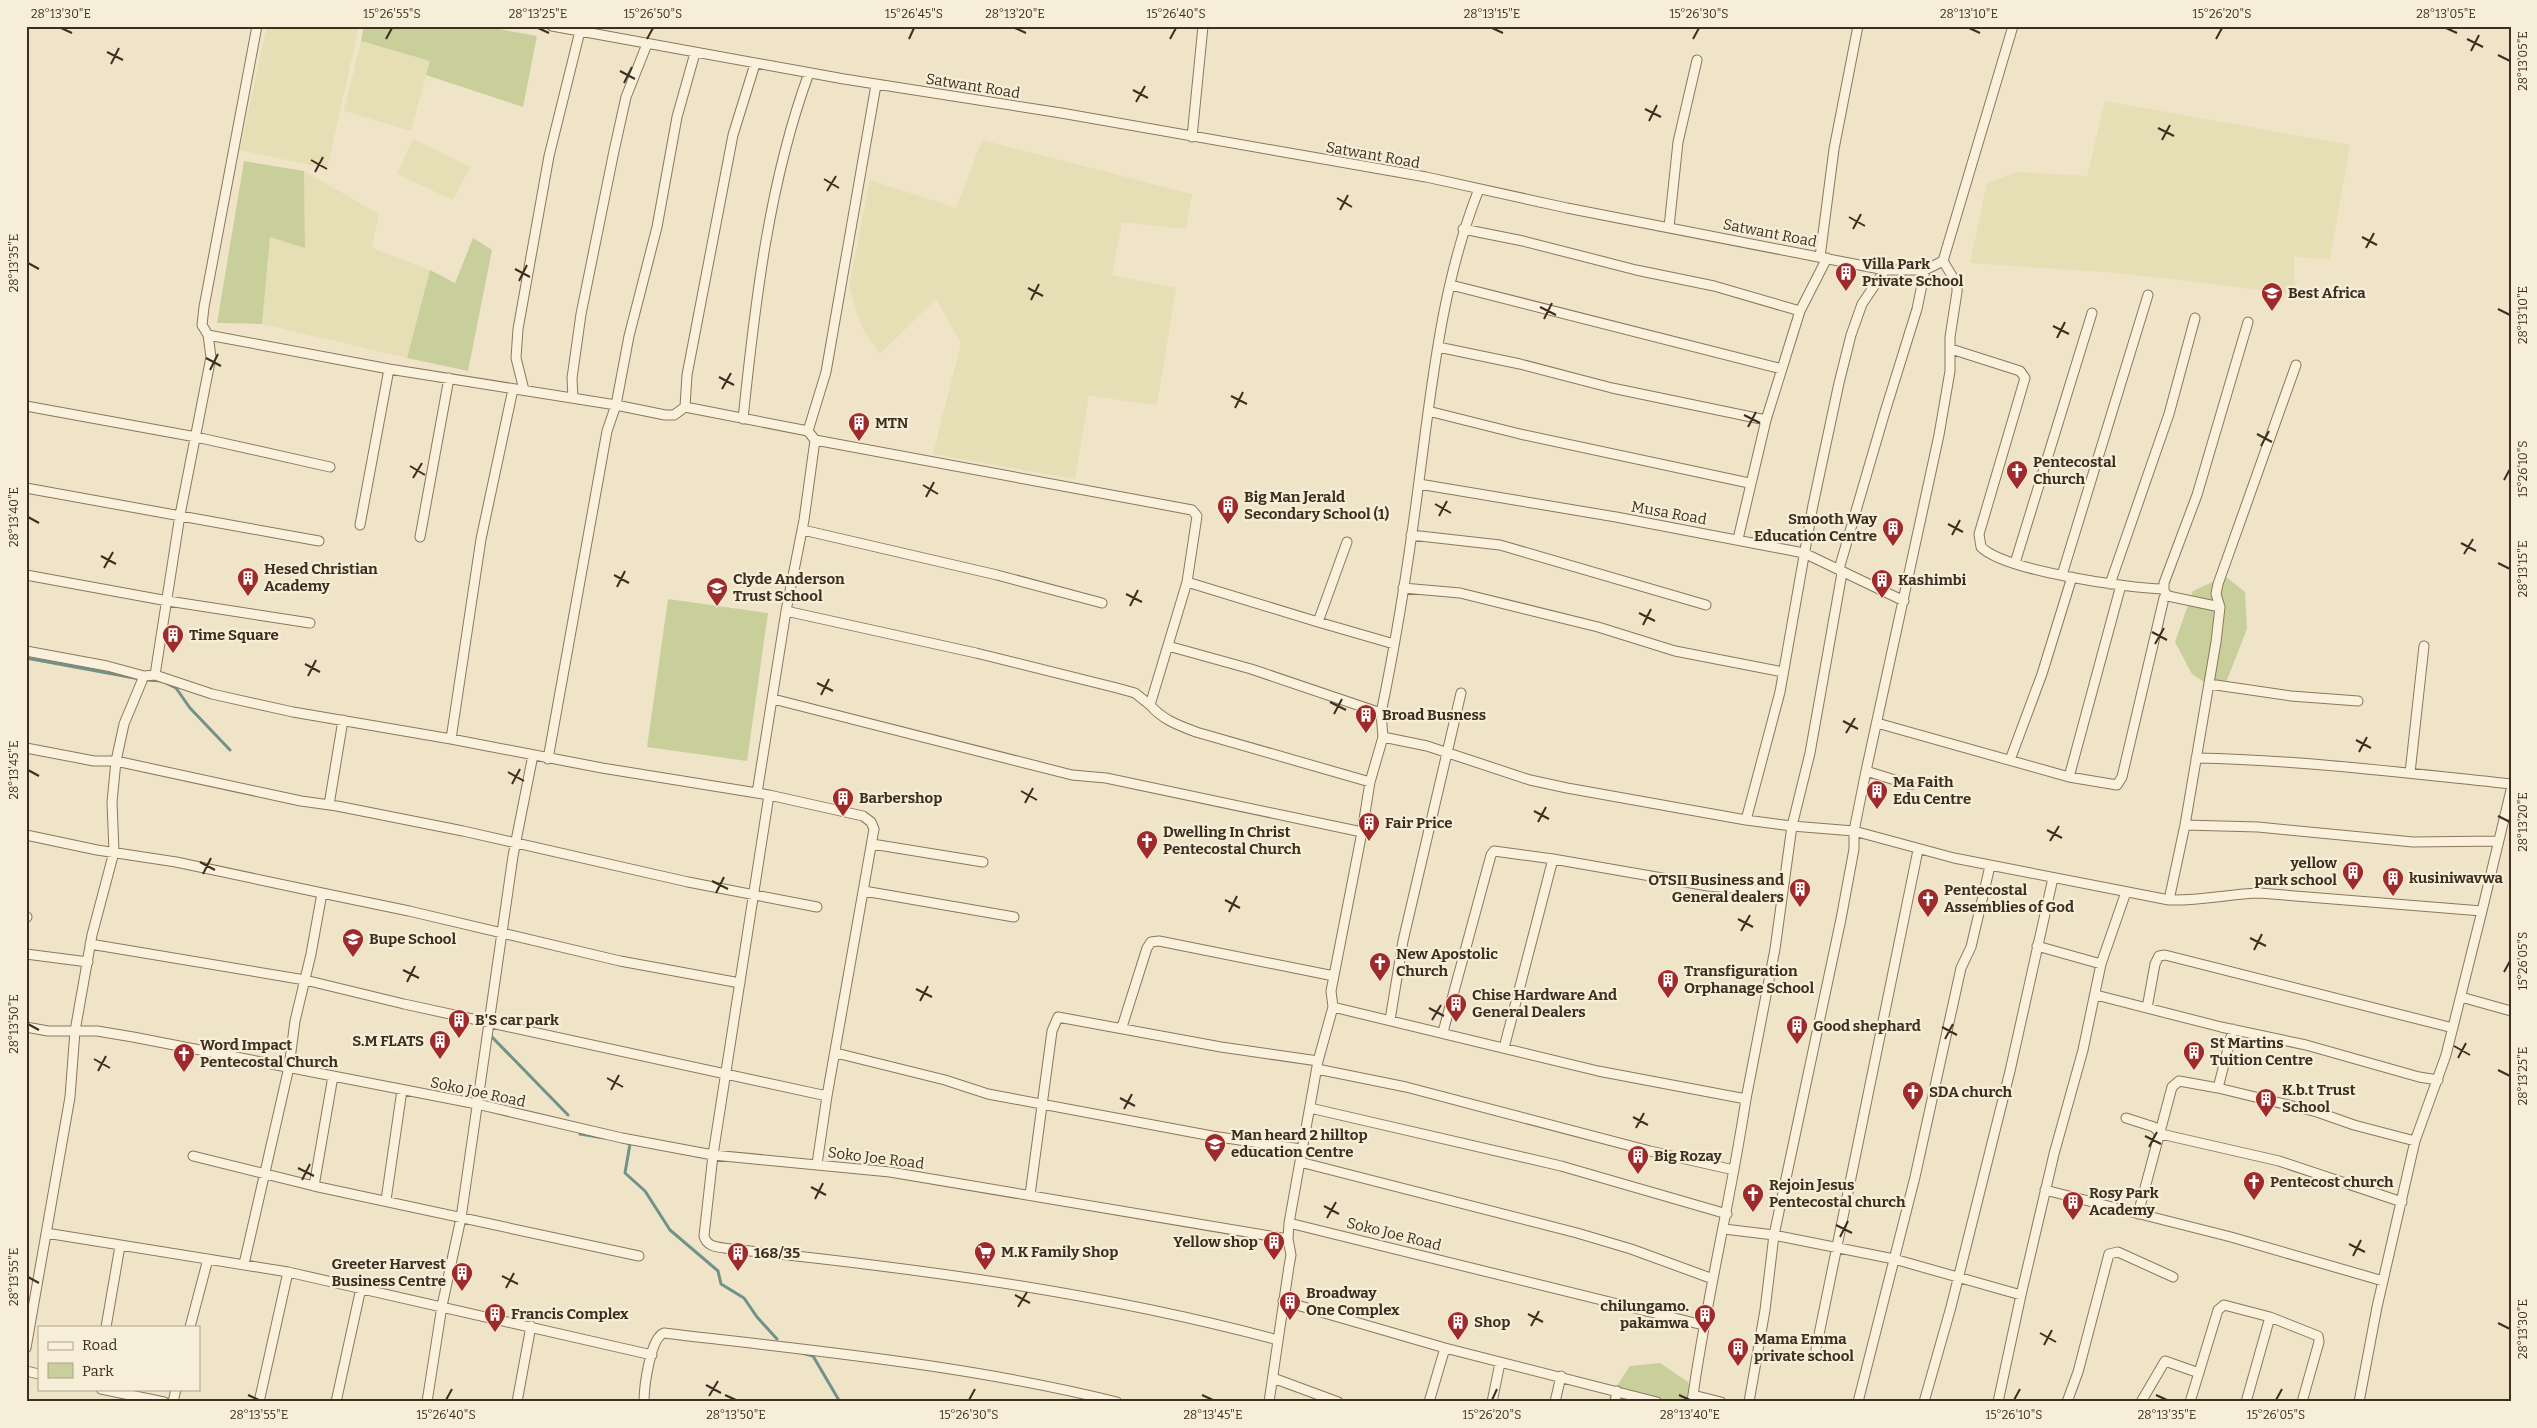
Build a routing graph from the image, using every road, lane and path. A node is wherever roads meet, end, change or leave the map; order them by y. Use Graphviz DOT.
graph roads {
  1 [pos="257,26"];
  2 [pos="552,26"];
  3 [pos="1203,26"];
  4 [pos="1858,26"];
  5 [pos="2013,26"];
  6 [pos="580,31"];
  7 [pos="647,44"];
  8 [pos="695,53"];
  9 [pos="1697,60"];
  10 [pos="756,64"];
  11 [pos="809,73"];
  12 [pos="876,85"];
  13 [pos="1192,137"];
  14 [pos="1479,189"];
  15 [pos="1669,227"];
  16 [pos="1463,229"];
  17 [pos="1824,258"];
  18 [pos="1943,261"];
  19 [pos="1884,270"];
  20 [pos="1925,270"];
  21 [pos="1451,285"];
  22 [pos="2148,295"];
  23 [pos="1800,310"];
  24 [pos="2092,313"];
  25 [pos="2195,318"];
  26 [pos="2248,322"];
  27 [pos="208,336"];
  28 [pos="1438,346"];
  29 [pos="1951,349"];
  30 [pos="2296,365"];
  31 [pos="389,369"];
  32 [pos="1782,369"];
  33 [pos="449,378"];
  34 [pos="513,389"];
  35 [pos="524,390"];
  36 [pos="573,398"];
  37 [pos="616,404"];
  38 [pos="26,406"];
  39 [pos="685,407"];
  40 [pos="1428,411"];
  41 [pos="743,419"];
  42 [pos="1766,420"];
  43 [pos="808,431"];
  44 [pos="196,437"];
  45 [pos="815,440"];
  46 [pos="330,467"];
  47 [pos="1749,483"];
  48 [pos="1419,484"];
  49 [pos="26,488"];
  50 [pos="180,515"];
  51 [pos="360,525"];
  52 [pos="803,530"];
  53 [pos="1411,535"];
  54 [pos="420,537"];
  55 [pos="1738,539"];
  56 [pos="319,541"];
  57 [pos="1347,542"];
  58 [pos="1804,553"];
  59 [pos="2015,563"];
  60 [pos="1841,571"];
  61 [pos="26,576"];
  62 [pos="2067,576"];
  63 [pos="1187,582"];
  64 [pos="2110,584"];
  65 [pos="2121,585"];
  66 [pos="1403,588"];
  67 [pos="2166,593"];
  68 [pos="168,601"];
  69 [pos="1904,601"];
  70 [pos="1102,603"];
  71 [pos="1706,605"];
  72 [pos="2220,607"];
  73 [pos="786,612"];
  74 [pos="310,622"];
  75 [pos="1318,622"];
  76 [pos="1394,644"];
  77 [pos="1168,646"];
  78 [pos="2424,646"];
  79 [pos="26,651"];
  80 [pos="1783,672"];
  81 [pos="155,675"];
  82 [pos="144,676"];
  83 [pos="2209,684"];
  84 [pos="1461,693"];
  85 [pos="773,699"];
  86 [pos="2358,701"];
  87 [pos="1150,705"];
  88 [pos="1381,713"];
  89 [pos="343,720"];
  90 [pos="1877,723"];
  91 [pos="1383,737"];
  92 [pos="451,739"];
  93 [pos="26,748"];
  94 [pos="1448,752"];
  95 [pos="532,755"];
  96 [pos="548,758"];
  97 [pos="2196,758"];
  98 [pos="2010,760"];
  99 [pos="116,761"];
  100 [pos="1866,771"];
  101 [pos="2410,774"];
  102 [pos="2069,776"];
  103 [pos="1370,782"];
  104 [pos="2511,784"];
  105 [pos="1911,785"];
  106 [pos="2511,790"];
  107 [pos="757,793"];
  108 [pos="769,795"];
  109 [pos="328,805"];
  110 [pos="1746,820"];
  111 [pos="2185,825"];
  112 [pos="1792,826"];
  113 [pos="1854,831"];
  114 [pos="1362,832"];
  115 [pos="26,835"];
  116 [pos="2498,840"];
  117 [pos="516,843"];
  118 [pos="872,844"];
  119 [pos="1918,850"];
  120 [pos="114,852"];
  121 [pos="1553,859"];
  122 [pos="983,862"];
  123 [pos="1990,866"];
  124 [pos="2053,878"];
  125 [pos="864,891"];
  126 [pos="1781,892"];
  127 [pos="2126,892"];
  128 [pos="322,894"];
  129 [pos="754,895"];
  130 [pos="2169,900"];
  131 [pos="817,907"];
  132 [pos="2482,911"];
  133 [pos="1014,917"];
  134 [pos="502,932"];
  135 [pos="90,944"];
  136 [pos="2037,946"];
  137 [pos="26,954"];
  138 [pos="88,962"];
  139 [pos="2101,964"];
  140 [pos="1334,976"];
  141 [pos="305,980"];
  142 [pos="740,983"];
  143 [pos="2096,995"];
  144 [pos="2461,997"];
  145 [pos="1333,1007"];
  146 [pos="2147,1008"];
  147 [pos="2511,1011"];
  148 [pos="1390,1020"];
  149 [pos="489,1021"];
  150 [pos="26,1027"];
  151 [pos="1122,1027"];
  152 [pos="2453,1028"];
  153 [pos="2233,1029"];
  154 [pos="75,1031"];
  155 [pos="1443,1032"];
  156 [pos="1504,1048"];
  157 [pos="836,1053"];
  158 [pos="1317,1065"];
  159 [pos="289,1067"];
  160 [pos="727,1073"];
  161 [pos="333,1076"];
  162 [pos="2438,1080"];
  163 [pos="2218,1088"];
  164 [pos="402,1090"];
  165 [pos="827,1096"];
  166 [pos="1746,1099"];
  167 [pos="477,1104"];
  168 [pos="1041,1104"];
  169 [pos="1310,1108"];
  170 [pos="2126,1118"];
  171 [pos="2160,1134"];
  172 [pos="2415,1141"];
  173 [pos="1301,1149"];
  174 [pos="713,1155"];
  175 [pos="193,1156"];
  176 [pos="1300,1162"];
  177 [pos="817,1164"];
  178 [pos="1734,1170"];
  179 [pos="263,1174"];
  180 [pos="314,1186"];
  181 [pos="2045,1190"];
  182 [pos="1030,1194"];
  183 [pos="386,1200"];
  184 [pos="2402,1202"];
  185 [pos="1727,1214"];
  186 [pos="2138,1214"];
  187 [pos="460,1218"];
  188 [pos="1289,1223"];
  189 [pos="1724,1229"];
  190 [pos="46,1234"];
  191 [pos="1774,1235"];
  192 [pos="1288,1239"];
  193 [pos="120,1246"];
  194 [pos="1836,1247"];
  195 [pos="639,1256"];
  196 [pos="208,1259"];
  197 [pos="1894,1259"];
  198 [pos="244,1264"];
  199 [pos="288,1272"];
  200 [pos="1957,1277"];
  201 [pos="2173,1277"];
  202 [pos="1713,1280"];
  203 [pos="2383,1281"];
  204 [pos="361,1288"];
  205 [pos="2020,1295"];
  206 [pos="1283,1300"];
  207 [pos="442,1306"];
  208 [pos="2270,1317"];
  209 [pos="1703,1325"];
  210 [pos="106,1326"];
  211 [pos="190,1326"];
  212 [pos="531,1326"];
  213 [pos="1278,1340"];
  214 [pos="26,1348"];
  215 [pos="1445,1348"];
  216 [pos="1816,1349"];
  217 [pos="652,1355"];
  218 [pos="1500,1363"];
  219 [pos="2199,1373"];
  220 [pos="1561,1376"];
  221 [pos="1273,1378"];
  222 [pos="106,1390"];
  223 [pos="1617,1391"];
  224 [pos="1692,1398"];
  225 [pos="164,1402"];
  226 [pos="259,1402"];
  227 [pos="336,1402"];
  228 [pos="426,1402"];
  229 [pos="517,1402"];
  230 [pos="644,1402"];
  231 [pos="1117,1402"];
  232 [pos="1268,1402"];
  233 [pos="1338,1402"];
  234 [pos="1430,1402"];
  235 [pos="1492,1402"];
  236 [pos="1555,1402"];
  237 [pos="1615,1402"];
  238 [pos="1657,1402"];
  239 [pos="1720,1402"];
  240 [pos="1749,1402"];
  241 [pos="1858,1402"];
  242 [pos="1924,1402"];
  243 [pos="1998,1402"];
  244 [pos="2067,1402"];
  245 [pos="2141,1402"];
  246 [pos="2190,1402"];
  247 [pos="2246,1402"];
  248 [pos="2302,1402"];
  249 [pos="2359,1402"];
  1 -- 27 [label="street"];
  2 -- 6 [label="street, Satwant Road"];
  3 -- 13 [label="street"];
  4 -- 17 [label="street"];
  5 -- 18 [label="street"];
  6 -- 7 [label="street, Satwant Road"];
  6 -- 35 [label="street"];
  7 -- 8 [label="street, Satwant Road"];
  7 -- 36 [label="street"];
  8 -- 10 [label="street, Satwant Road"];
  8 -- 37 [label="street"];
  9 -- 15 [label="street"];
  10 -- 11 [label="street, Satwant Road"];
  10 -- 39 [label="street"];
  11 -- 12 [label="street, Satwant Road"];
  11 -- 41 [label="street"];
  12 -- 13 [label="street, Satwant Road"];
  12 -- 43 [label="street"];
  13 -- 14 [label="street, Satwant Road"];
  14 -- 15 [label="street, Satwant Road"];
  14 -- 16 [label="street"];
  15 -- 17 [label="street, Satwant Road"];
  16 -- 21 [label="street"];
  16 -- 23 [label="street"];
  17 -- 19 [label="street, Satwant Road"];
  17 -- 23 [label="street"];
  18 -- 20 [label="street, Satwant Road"];
  18 -- 29 [label="street"];
  19 -- 20 [label="street, Satwant Road"];
  19 -- 58 [label="street"];
  20 -- 60 [label="street"];
  21 -- 28 [label="street"];
  21 -- 32 [label="street"];
  22 -- 62 [label="street"];
  23 -- 32 [label="street"];
  24 -- 59 [label="street"];
  25 -- 64 [label="street"];
  26 -- 67 [label="street"];
  27 -- 31 [label="street"];
  27 -- 44 [label="street"];
  28 -- 40 [label="street"];
  28 -- 42 [label="street"];
  29 -- 59 [label="street"];
  29 -- 69 [label="street"];
  30 -- 72 [label="street"];
  31 -- 33 [label="street"];
  31 -- 51 [label="street"];
  32 -- 42 [label="street"];
  33 -- 34 [label="street"];
  33 -- 54 [label="street"];
  34 -- 35 [label="street"];
  34 -- 92 [label="street"];
  35 -- 36 [label="street"];
  36 -- 37 [label="street"];
  37 -- 39 [label="street"];
  37 -- 96 [label="street"];
  38 -- 44 [label="street"];
  39 -- 41 [label="street"];
  40 -- 47 [label="street"];
  40 -- 48 [label="street"];
  41 -- 43 [label="street"];
  42 -- 47 [label="street"];
  43 -- 45 [label="street"];
  44 -- 46 [label="street"];
  44 -- 50 [label="street"];
  45 -- 52 [label="street"];
  45 -- 63 [label="street"];
  47 -- 55 [label="street"];
  48 -- 53 [label="street"];
  48 -- 55 [label="street, Musa Road"];
  49 -- 50 [label="street"];
  50 -- 56 [label="street"];
  50 -- 68 [label="street"];
  52 -- 70 [label="street"];
  52 -- 73 [label="street"];
  53 -- 66 [label="street"];
  53 -- 71 [label="street"];
  55 -- 58 [label="street, Musa Road"];
  57 -- 75 [label="street"];
  58 -- 60 [label="street, Musa Road"];
  58 -- 80 [label="street"];
  59 -- 62 [label="street"];
  60 -- 69 [label="street, Musa Road"];
  60 -- 112 [label="street"];
  61 -- 68 [label="street"];
  62 -- 64 [label="street"];
  62 -- 98 [label="street"];
  63 -- 75 [label="street"];
  63 -- 77 [label="street"];
  64 -- 65 [label="street"];
  65 -- 67 [label="street"];
  65 -- 102 [label="street"];
  66 -- 76 [label="street"];
  66 -- 80 [label="street"];
  67 -- 72 [label="street"];
  67 -- 102 [label="street"];
  68 -- 74 [label="street"];
  68 -- 81 [label="street"];
  69 -- 90 [label="street"];
  72 -- 83 [label="street"];
  73 -- 85 [label="street"];
  73 -- 87 [label="street"];
  75 -- 76 [label="street"];
  76 -- 88 [label="street"];
  77 -- 87 [label="street"];
  77 -- 88 [label="street"];
  78 -- 101 [label="street"];
  79 -- 82 [label="street"];
  80 -- 110 [label="street"];
  81 -- 82 [label="street"];
  81 -- 89 [label="street"];
  82 -- 99 [label="street"];
  83 -- 86 [label="street"];
  83 -- 97 [label="street"];
  84 -- 94 [label="street"];
  85 -- 107 [label="street"];
  85 -- 114 [label="street"];
  87 -- 103 [label="street"];
  88 -- 91 [label="street"];
  89 -- 92 [label="street"];
  89 -- 109 [label="street"];
  90 -- 98 [label="street"];
  90 -- 100 [label="street"];
  91 -- 94 [label="street"];
  91 -- 103 [label="street"];
  92 -- 95 [label="street"];
  93 -- 99 [label="street"];
  94 -- 110 [label="street"];
  94 -- 148 [label="street"];
  95 -- 96 [label="street"];
  95 -- 117 [label="street"];
  96 -- 107 [label="street"];
  97 -- 101 [label="street"];
  97 -- 111 [label="street"];
  98 -- 102 [label="street"];
  99 -- 109 [label="street"];
  99 -- 120 [label="street"];
  100 -- 105 [label="street"];
  100 -- 113 [label="street"];
  101 -- 104 [label="street"];
  103 -- 114 [label="street"];
  106 -- 116 [label="street"];
  107 -- 108 [label="street"];
  108 -- 118 [label="street"];
  108 -- 129 [label="street"];
  109 -- 117 [label="street"];
  110 -- 112 [label="street"];
  111 -- 116 [label="street"];
  111 -- 130 [label="street"];
  112 -- 113 [label="street"];
  112 -- 126 [label="street"];
  113 -- 119 [label="street"];
  113 -- 191 [label="street"];
  114 -- 140 [label="street"];
  115 -- 120 [label="street"];
  116 -- 132 [label="street"];
  117 -- 129 [label="street"];
  117 -- 134 [label="street"];
  118 -- 122 [label="street"];
  118 -- 125 [label="street"];
  119 -- 123 [label="street"];
  119 -- 194 [label="street"];
  120 -- 128 [label="street"];
  120 -- 135 [label="street"];
  121 -- 126 [label="street"];
  121 -- 155 [label="street"];
  121 -- 156 [label="street"];
  123 -- 124 [label="street"];
  123 -- 197 [label="street"];
  124 -- 127 [label="street"];
  124 -- 136 [label="street"];
  125 -- 133 [label="street"];
  125 -- 157 [label="street"];
  126 -- 166 [label="street"];
  127 -- 130 [label="street"];
  127 -- 139 [label="street"];
  128 -- 134 [label="street"];
  128 -- 141 [label="street"];
  129 -- 131 [label="street"];
  129 -- 142 [label="street"];
  130 -- 132 [label="street"];
  132 -- 144 [label="street"];
  134 -- 142 [label="street"];
  134 -- 149 [label="street"];
  135 -- 138 [label="street"];
  135 -- 141 [label="street"];
  136 -- 139 [label="street"];
  136 -- 200 [label="street"];
  137 -- 138 [label="street"];
  138 -- 154 [label="street"];
  139 -- 143 [label="street"];
  140 -- 145 [label="street"];
  140 -- 151 [label="street"];
  141 -- 149 [label="street"];
  141 -- 159 [label="street"];
  142 -- 160 [label="street"];
  143 -- 146 [label="street"];
  143 -- 181 [label="street"];
  144 -- 147 [label="street"];
  144 -- 152 [label="street"];
  145 -- 148 [label="street"];
  145 -- 158 [label="street"];
  146 -- 152 [label="street"];
  146 -- 153 [label="street"];
  148 -- 155 [label="street"];
  149 -- 160 [label="street"];
  149 -- 167 [label="street"];
  150 -- 154 [label="street, Soko Joe Road"];
  151 -- 158 [label="street"];
  151 -- 168 [label="street"];
  152 -- 162 [label="street"];
  153 -- 162 [label="street"];
  153 -- 163 [label="street"];
  154 -- 159 [label="street, Soko Joe Road"];
  154 -- 190 [label="street"];
  155 -- 156 [label="street"];
  156 -- 166 [label="street"];
  157 -- 165 [label="street"];
  157 -- 168 [label="street"];
  158 -- 169 [label="street"];
  158 -- 178 [label="street"];
  159 -- 161 [label="street, Soko Joe Road"];
  159 -- 179 [label="street"];
  160 -- 165 [label="street"];
  160 -- 174 [label="street"];
  161 -- 164 [label="street, Soko Joe Road"];
  161 -- 180 [label="street"];
  162 -- 172 [label="street"];
  163 -- 171 [label="street"];
  163 -- 172 [label="street"];
  164 -- 167 [label="street, Soko Joe Road"];
  164 -- 183 [label="street"];
  165 -- 177 [label="street"];
  166 -- 178 [label="street"];
  167 -- 174 [label="street, Soko Joe Road"];
  167 -- 187 [label="street"];
  168 -- 173 [label="street"];
  168 -- 182 [label="street"];
  169 -- 173 [label="street"];
  169 -- 185 [label="street"];
  170 -- 171 [label="street"];
  171 -- 184 [label="street"];
  171 -- 186 [label="street"];
  172 -- 184 [label="street"];
  173 -- 176 [label="street"];
  174 -- 177 [label="street, Soko Joe Road"];
  174 -- 213 [label="street"];
  175 -- 179 [label="street"];
  176 -- 188 [label="street"];
  176 -- 202 [label="street"];
  177 -- 182 [label="street, Soko Joe Road"];
  178 -- 185 [label="street"];
  179 -- 180 [label="street"];
  179 -- 198 [label="street"];
  180 -- 183 [label="street"];
  181 -- 186 [label="street"];
  181 -- 205 [label="street"];
  182 -- 192 [label="street, Soko Joe Road"];
  183 -- 187 [label="street"];
  184 -- 203 [label="street"];
  185 -- 189 [label="street"];
  186 -- 203 [label="street"];
  187 -- 195 [label="street"];
  187 -- 207 [label="street"];
  188 -- 192 [label="street"];
  188 -- 209 [label="street, Soko Joe Road"];
  189 -- 191 [label="street"];
  189 -- 202 [label="street"];
  190 -- 193 [label="street"];
  190 -- 214 [label="street"];
  191 -- 194 [label="street"];
  191 -- 240 [label="street"];
  192 -- 206 [label="street"];
  193 -- 196 [label="street"];
  193 -- 210 [label="street"];
  194 -- 197 [label="street"];
  194 -- 216 [label="street"];
  196 -- 198 [label="street"];
  196 -- 211 [label="street"];
  197 -- 200 [label="street"];
  197 -- 241 [label="street"];
  198 -- 199 [label="street"];
  199 -- 204 [label="street"];
  199 -- 226 [label="street"];
  200 -- 205 [label="street"];
  200 -- 242 [label="street"];
  201 -- 244 [label="street"];
  202 -- 209 [label="street"];
  203 -- 249 [label="street"];
  204 -- 207 [label="street"];
  204 -- 227 [label="street"];
  205 -- 243 [label="street"];
  206 -- 213 [label="street"];
  206 -- 215 [label="street"];
  207 -- 212 [label="street"];
  207 -- 228 [label="street"];
  208 -- 219 [label="street"];
  208 -- 247 [label="street"];
  208 -- 248 [label="street"];
  209 -- 224 [label="street"];
  212 -- 217 [label="street"];
  212 -- 229 [label="street"];
  213 -- 221 [label="street"];
  215 -- 218 [label="street"];
  215 -- 234 [label="street"];
  217 -- 230 [label="street"];
  217 -- 231 [label="street"];
  218 -- 220 [label="street"];
  218 -- 235 [label="street"];
  219 -- 245 [label="street"];
  219 -- 246 [label="street"];
  220 -- 223 [label="street"];
  220 -- 236 [label="street"];
  221 -- 232 [label="street"];
  221 -- 233 [label="street"];
  222 -- 225 [label="street"];
  223 -- 237 [label="street"];
  223 -- 238 [label="street"];
  224 -- 239 [label="street"];
}
